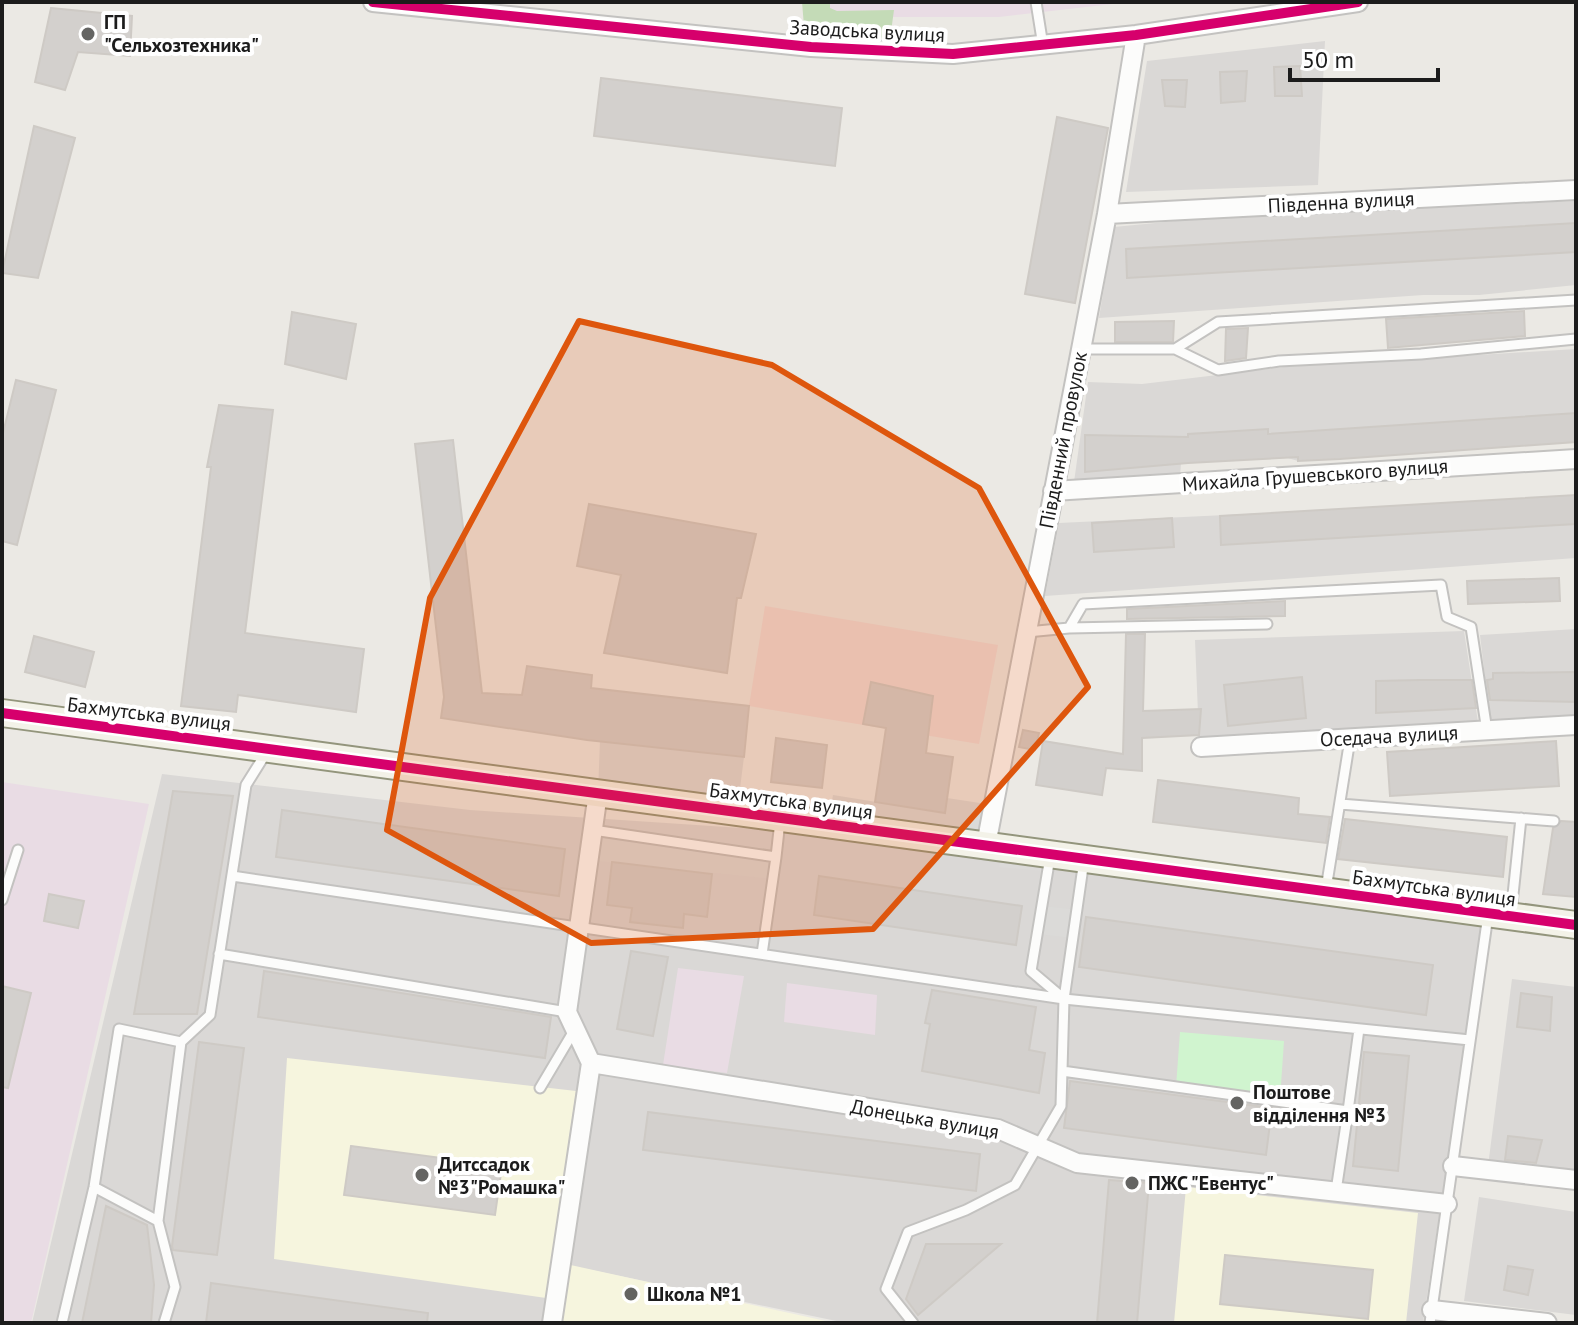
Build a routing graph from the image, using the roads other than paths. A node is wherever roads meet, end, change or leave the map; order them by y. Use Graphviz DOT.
graph roads {
  1 [pos="373,2"];
  2 [pos="1036,2"];
  3 [pos="1358,2"];
  4 [pos="1136,35"];
  5 [pos="1043,46"];
  6 [pos="1576,190"];
  7 [pos="1107,214"];
  8 [pos="1576,300"];
  9 [pos="1576,339"];
  10 [pos="1081,349"];
  11 [pos="1175,349"];
  12 [pos="1576,459"];
  13 [pos="1053,491"];
  14 [pos="1267,624"];
  15 [pos="1069,628"];
  16 [pos="1027,632"];
  17 [pos="2,713"];
  18 [pos="1576,725"];
  19 [pos="1487,731"];
  20 [pos="1350,739"];
  21 [pos="1201,747"];
  22 [pos="269,748"];
  23 [pos="598,793"];
  24 [pos="1340,804"];
  25 [pos="780,817"];
  26 [pos="1521,818"];
  27 [pos="1554,821"];
  28 [pos="593,830"];
  29 [pos="986,845"];
  30 [pos="18,850"];
  31 [pos="1051,854"];
  32 [pos="776,857"];
  33 [pos="1085,859"];
  34 [pos="232,876"];
  35 [pos="1325,891"];
  36 [pos="2,900"];
  37 [pos="1500,915"];
  38 [pos="1576,925"];
  39 [pos="579,927"];
  40 [pos="219,954"];
  41 [pos="762,954"];
  42 [pos="1064,999"];
  43 [pos="571,1020"];
  44 [pos="1359,1029"];
  45 [pos="1470,1040"];
  46 [pos="181,1042"];
  47 [pos="591,1063"];
  48 [pos="1062,1071"];
  49 [pos="540,1088"];
  50 [pos="1348,1111"];
  51 [pos="1038,1146"];
  52 [pos="1453,1166"];
  53 [pos="1576,1180"];
  54 [pos="94,1187"];
  55 [pos="1336,1191"];
  56 [pos="1447,1204"];
  57 [pos="158,1221"];
  58 [pos="1431,1316"];
  59 [pos="62,1323"];
  60 [pos="164,1323"];
  61 [pos="552,1323"];
  62 [pos="913,1323"];
  63 [pos="1547,1323"];
  1 -- 5 [label="street, Заводська вулиця"];
  2 -- 5 [label="lane"];
  3 -- 4 [label="street, Заводська вулиця"];
  4 -- 5 [label="street, Заводська вулиця"];
  4 -- 7 [label="street, Південний провулок"];
  6 -- 7 [label="street, Південна вулиця"];
  7 -- 10 [label="street, Південний провулок"];
  8 -- 11 [label="lane"];
  9 -- 11 [label="lane"];
  10 -- 11 [label="lane"];
  10 -- 13 [label="street, Південний провулок"];
  12 -- 13 [label="street, Михайла Грушевського вулиця"];
  13 -- 16 [label="street, Південний провулок"];
  14 -- 15 [label="lane"];
  15 -- 16 [label="lane"];
  15 -- 19 [label="lane"];
  16 -- 29 [label="street, Південний провулок"];
  17 -- 22 [label="street, Бахмутська вулиця"];
  18 -- 19 [label="street, Оседача вулиця"];
  19 -- 20 [label="street, Оседача вулиця"];
  20 -- 21 [label="street, Оседача вулиця"];
  20 -- 24 [label="lane"];
  22 -- 23 [label="street, Бахмутська вулиця"];
  22 -- 34 [label="lane"];
  23 -- 25 [label="street, Бахмутська вулиця"];
  23 -- 28 [label="street"];
  24 -- 26 [label="lane"];
  24 -- 35 [label="lane"];
  25 -- 29 [label="street, Бахмутська вулиця"];
  25 -- 32 [label="lane"];
  26 -- 27 [label="lane"];
  26 -- 37 [label="lane"];
  28 -- 32 [label="lane"];
  28 -- 39 [label="street"];
  29 -- 31 [label="street, Бахмутська вулиця"];
  30 -- 36 [label="lane"];
  31 -- 33 [label="street, Бахмутська вулиця"];
  31 -- 42 [label="lane"];
  32 -- 41 [label="lane"];
  33 -- 35 [label="street, Бахмутська вулиця"];
  33 -- 42 [label="lane"];
  34 -- 39 [label="lane"];
  34 -- 40 [label="lane"];
  35 -- 37 [label="street, Бахмутська вулиця"];
  37 -- 38 [label="street, Бахмутська вулиця"];
  37 -- 45 [label="lane"];
  39 -- 41 [label="lane"];
  39 -- 43 [label="street"];
  40 -- 43 [label="lane"];
  40 -- 46 [label="lane"];
  41 -- 42 [label="lane"];
  42 -- 44 [label="lane"];
  42 -- 48 [label="lane"];
  43 -- 47 [label="street"];
  43 -- 49 [label="lane"];
  44 -- 45 [label="lane"];
  44 -- 50 [label="lane"];
  45 -- 52 [label="lane"];
  46 -- 54 [label="lane"];
  46 -- 57 [label="lane"];
  47 -- 51 [label="street, Донецька вулиця"];
  47 -- 61 [label="street"];
  48 -- 50 [label="lane"];
  48 -- 51 [label="lane"];
  50 -- 55 [label="lane"];
  51 -- 55 [label="street, Донецька вулиця"];
  51 -- 62 [label="lane"];
  52 -- 53 [label="street"];
  52 -- 56 [label="lane"];
  54 -- 57 [label="lane"];
  54 -- 59 [label="lane"];
  55 -- 56 [label="street, Донецька вулиця"];
  56 -- 58 [label="lane"];
  57 -- 60 [label="lane"];
  58 -- 63 [label="street"];
}
